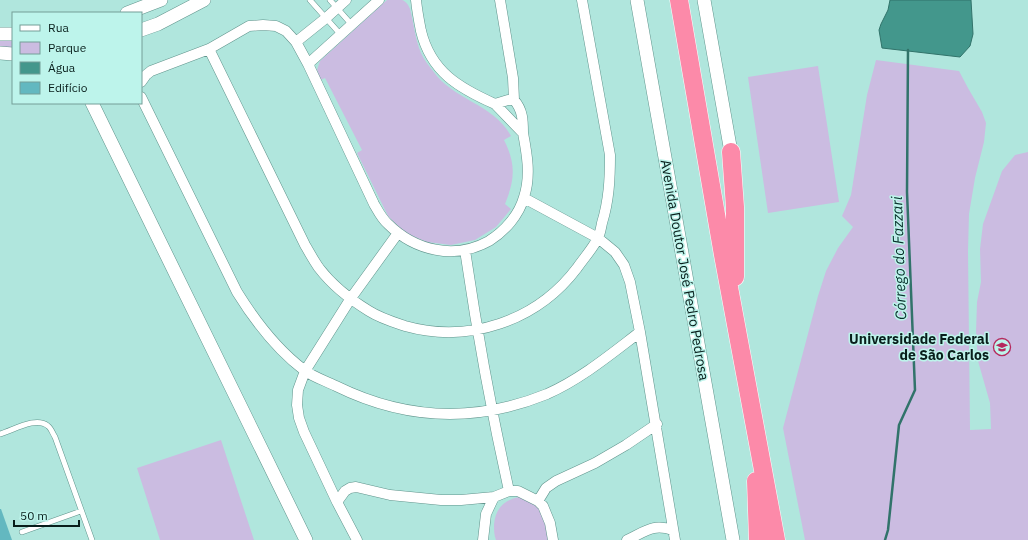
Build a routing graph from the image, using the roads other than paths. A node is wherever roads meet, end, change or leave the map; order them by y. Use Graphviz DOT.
graph roads {
  1 [pos="161,0"];
  2 [pos="204,0"];
  3 [pos="310,0"];
  4 [pos="346,0"];
  5 [pos="416,0"];
  6 [pos="500,0"];
  7 [pos="582,0"];
  8 [pos="637,0"];
  9 [pos="679,0"];
  10 [pos="689,0"];
  11 [pos="704,0"];
  12 [pos="377,1"];
  13 [pos="334,4"];
  14 [pos="130,12"];
  15 [pos="326,18"];
  16 [pos="352,25"];
  17 [pos="142,30"];
  18 [pos="0,34"];
  19 [pos="12,34"];
  20 [pos="341,35"];
  21 [pos="296,42"];
  22 [pos="209,49"];
  23 [pos="0,53"];
  24 [pos="12,54"];
  25 [pos="308,64"];
  26 [pos="142,81"];
  27 [pos="142,99"];
  28 [pos="514,100"];
  29 [pos="92,104"];
  30 [pos="495,104"];
  31 [pos="523,133"];
  32 [pos="731,152"];
  33 [pos="524,198"];
  34 [pos="398,232"];
  35 [pos="598,238"];
  36 [pos="465,250"];
  37 [pos="735,277"];
  38 [pos="351,298"];
  39 [pos="477,330"];
  40 [pos="640,332"];
  41 [pos="304,371"];
  42 [pos="491,410"];
  43 [pos="752,412"];
  44 [pos="657,424"];
  45 [pos="0,434"];
  46 [pos="509,491"];
  47 [pos="494,497"];
  48 [pos="538,501"];
  49 [pos="337,502"];
  50 [pos="81,511"];
  51 [pos="22,532"];
  52 [pos="785,534"];
  53 [pos="674,535"];
  54 [pos="92,540"];
  55 [pos="306,540"];
  56 [pos="357,540"];
  57 [pos="483,540"];
  58 [pos="553,540"];
  59 [pos="627,540"];
  60 [pos="733,540"];
  61 [pos="758,540"];
  62 [pos="776,540"];
  1 -- 14 [label="street"];
  2 -- 17 [label="street"];
  3 -- 15 [label="lane"];
  4 -- 13 [label="street"];
  5 -- 30 [label="street"];
  6 -- 28 [label="street"];
  7 -- 35 [label="street"];
  8 -- 60 [label="street, Avenida Doutor José Pedro Pedrosa"];
  9 -- 43 [label="highway"];
  10 -- 37 [label="highway"];
  11 -- 32 [label="street"];
  12 -- 16 [label="street"];
  13 -- 15 [label="street"];
  13 -- 16 [label="lane"];
  15 -- 20 [label="lane"];
  15 -- 21 [label="street"];
  16 -- 20 [label="street"];
  18 -- 19 [label="street"];
  20 -- 25 [label="street"];
  21 -- 22 [label="street"];
  21 -- 25 [label="street"];
  22 -- 26 [label="street"];
  22 -- 38 [label="street"];
  23 -- 24 [label="street"];
  25 -- 34 [label="street"];
  27 -- 41 [label="street"];
  28 -- 30 [label="street"];
  28 -- 31 [label="street"];
  29 -- 55 [label="street"];
  30 -- 31 [label="street"];
  31 -- 33 [label="street"];
  32 -- 37 [label="highway"];
  33 -- 35 [label="street"];
  33 -- 36 [label="street"];
  34 -- 36 [label="street"];
  34 -- 38 [label="street"];
  35 -- 39 [label="street"];
  35 -- 40 [label="street"];
  36 -- 39 [label="street"];
  37 -- 52 [label="highway"];
  38 -- 39 [label="street"];
  38 -- 41 [label="street"];
  39 -- 42 [label="street"];
  40 -- 42 [label="street"];
  40 -- 44 [label="street"];
  41 -- 42 [label="street"];
  41 -- 49 [label="street"];
  42 -- 46 [label="street"];
  43 -- 61 [label="highway"];
  43 -- 62 [label="highway"];
  44 -- 48 [label="street"];
  44 -- 53 [label="street"];
  45 -- 50 [label="lane"];
  46 -- 47 [label="street"];
  46 -- 48 [label="street"];
  47 -- 49 [label="street"];
  47 -- 57 [label="street"];
  48 -- 58 [label="street"];
  49 -- 56 [label="street"];
  50 -- 51 [label="lane"];
  50 -- 54 [label="lane"];
  53 -- 59 [label="street"];
}
